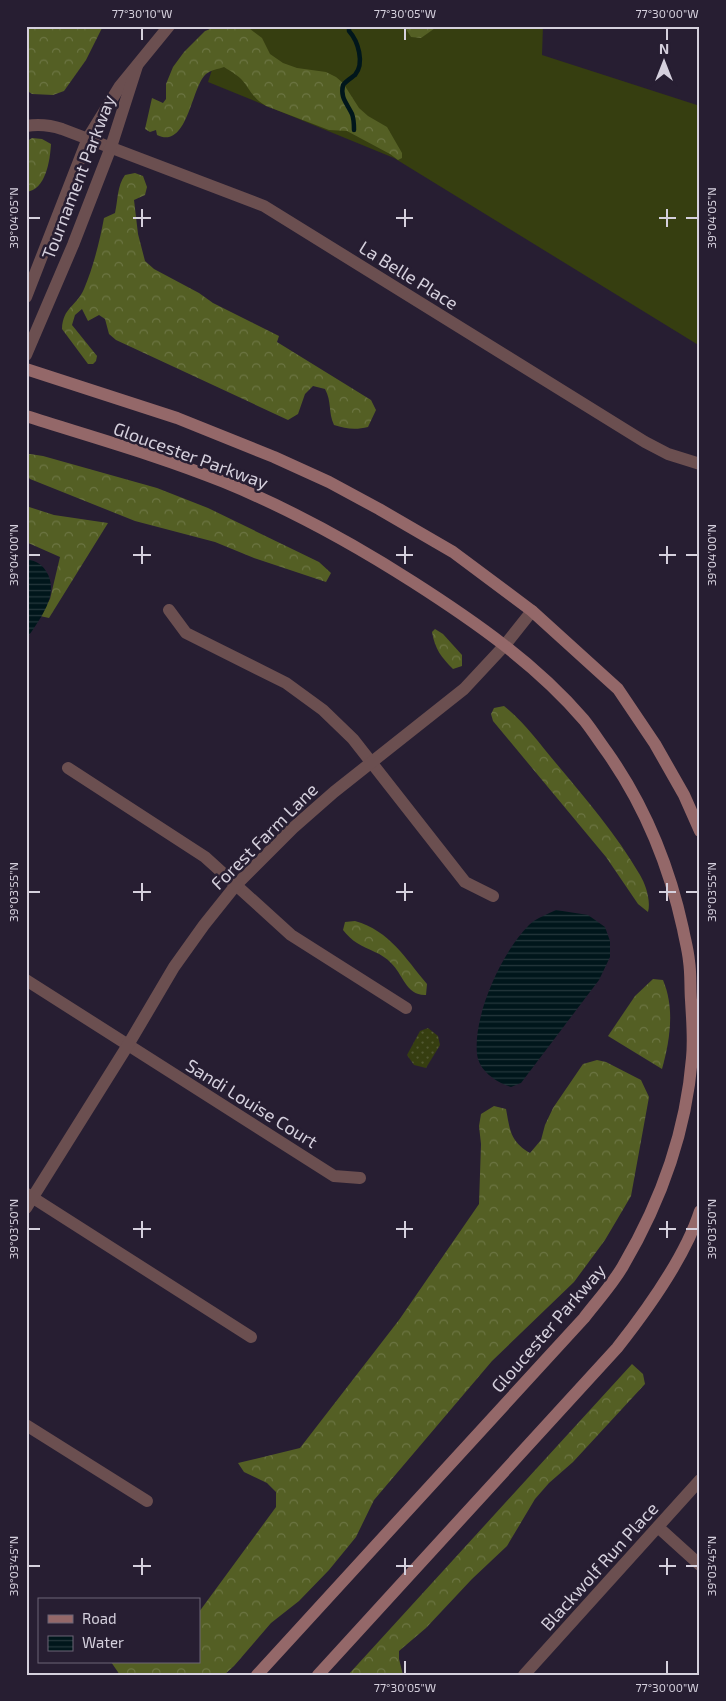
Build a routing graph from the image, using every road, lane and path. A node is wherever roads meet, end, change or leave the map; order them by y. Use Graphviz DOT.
graph roads {
  1 [pos="169,26"];
  2 [pos="137,66"];
  3 [pos="26,126"];
  4 [pos="88,138"];
  5 [pos="111,147"];
  6 [pos="26,297"];
  7 [pos="26,356"];
  8 [pos="26,369"];
  9 [pos="26,416"];
  10 [pos="700,464"];
  11 [pos="169,610"];
  12 [pos="532,611"];
  13 [pos="504,645"];
  14 [pos="372,764"];
  15 [pos="68,768"];
  16 [pos="700,831"];
  17 [pos="236,885"];
  18 [pos="493,896"];
  19 [pos="26,980"];
  20 [pos="406,1008"];
  21 [pos="128,1045"];
  22 [pos="360,1178"];
  23 [pos="29,1200"];
  24 [pos="700,1211"];
  25 [pos="251,1336"];
  26 [pos="26,1425"];
  27 [pos="700,1480"];
  28 [pos="147,1501"];
  29 [pos="658,1528"];
  30 [pos="700,1565"];
  31 [pos="258,1675"];
  32 [pos="318,1675"];
  33 [pos="524,1675"];
  1 -- 2 [label="street, Tournament Parkway"];
  2 -- 4 [label="street, Tournament Parkway"];
  2 -- 5 [label="street, Tournament Parkway"];
  3 -- 4 [label="street, La Belle Place"];
  4 -- 5 [label="street, La Belle Place"];
  4 -- 6 [label="street, Tournament Parkway"];
  5 -- 7 [label="street, Tournament Parkway"];
  5 -- 10 [label="street, La Belle Place"];
  8 -- 12 [label="main road, Gloucester Parkway"];
  9 -- 13 [label="main road, Gloucester Parkway"];
  11 -- 14 [label="street"];
  12 -- 13 [label="street, Forest Farm Lane"];
  12 -- 16 [label="main road, Gloucester Parkway"];
  13 -- 14 [label="street, Forest Farm Lane"];
  13 -- 31 [label="main road, Gloucester Parkway"];
  14 -- 17 [label="street, Forest Farm Lane"];
  14 -- 18 [label="street"];
  15 -- 17 [label="street"];
  17 -- 20 [label="street"];
  17 -- 21 [label="street, Forest Farm Lane"];
  19 -- 21 [label="street, Sandi Louise Court"];
  21 -- 22 [label="street, Sandi Louise Court"];
  21 -- 23 [label="street, Forest Farm Lane"];
  23 -- 25 [label="street"];
  24 -- 32 [label="main road"];
  26 -- 28 [label="street"];
  27 -- 29 [label="street, Blackwolf Run Place"];
  29 -- 30 [label="street"];
  29 -- 33 [label="street, Blackwolf Run Place"];
}
